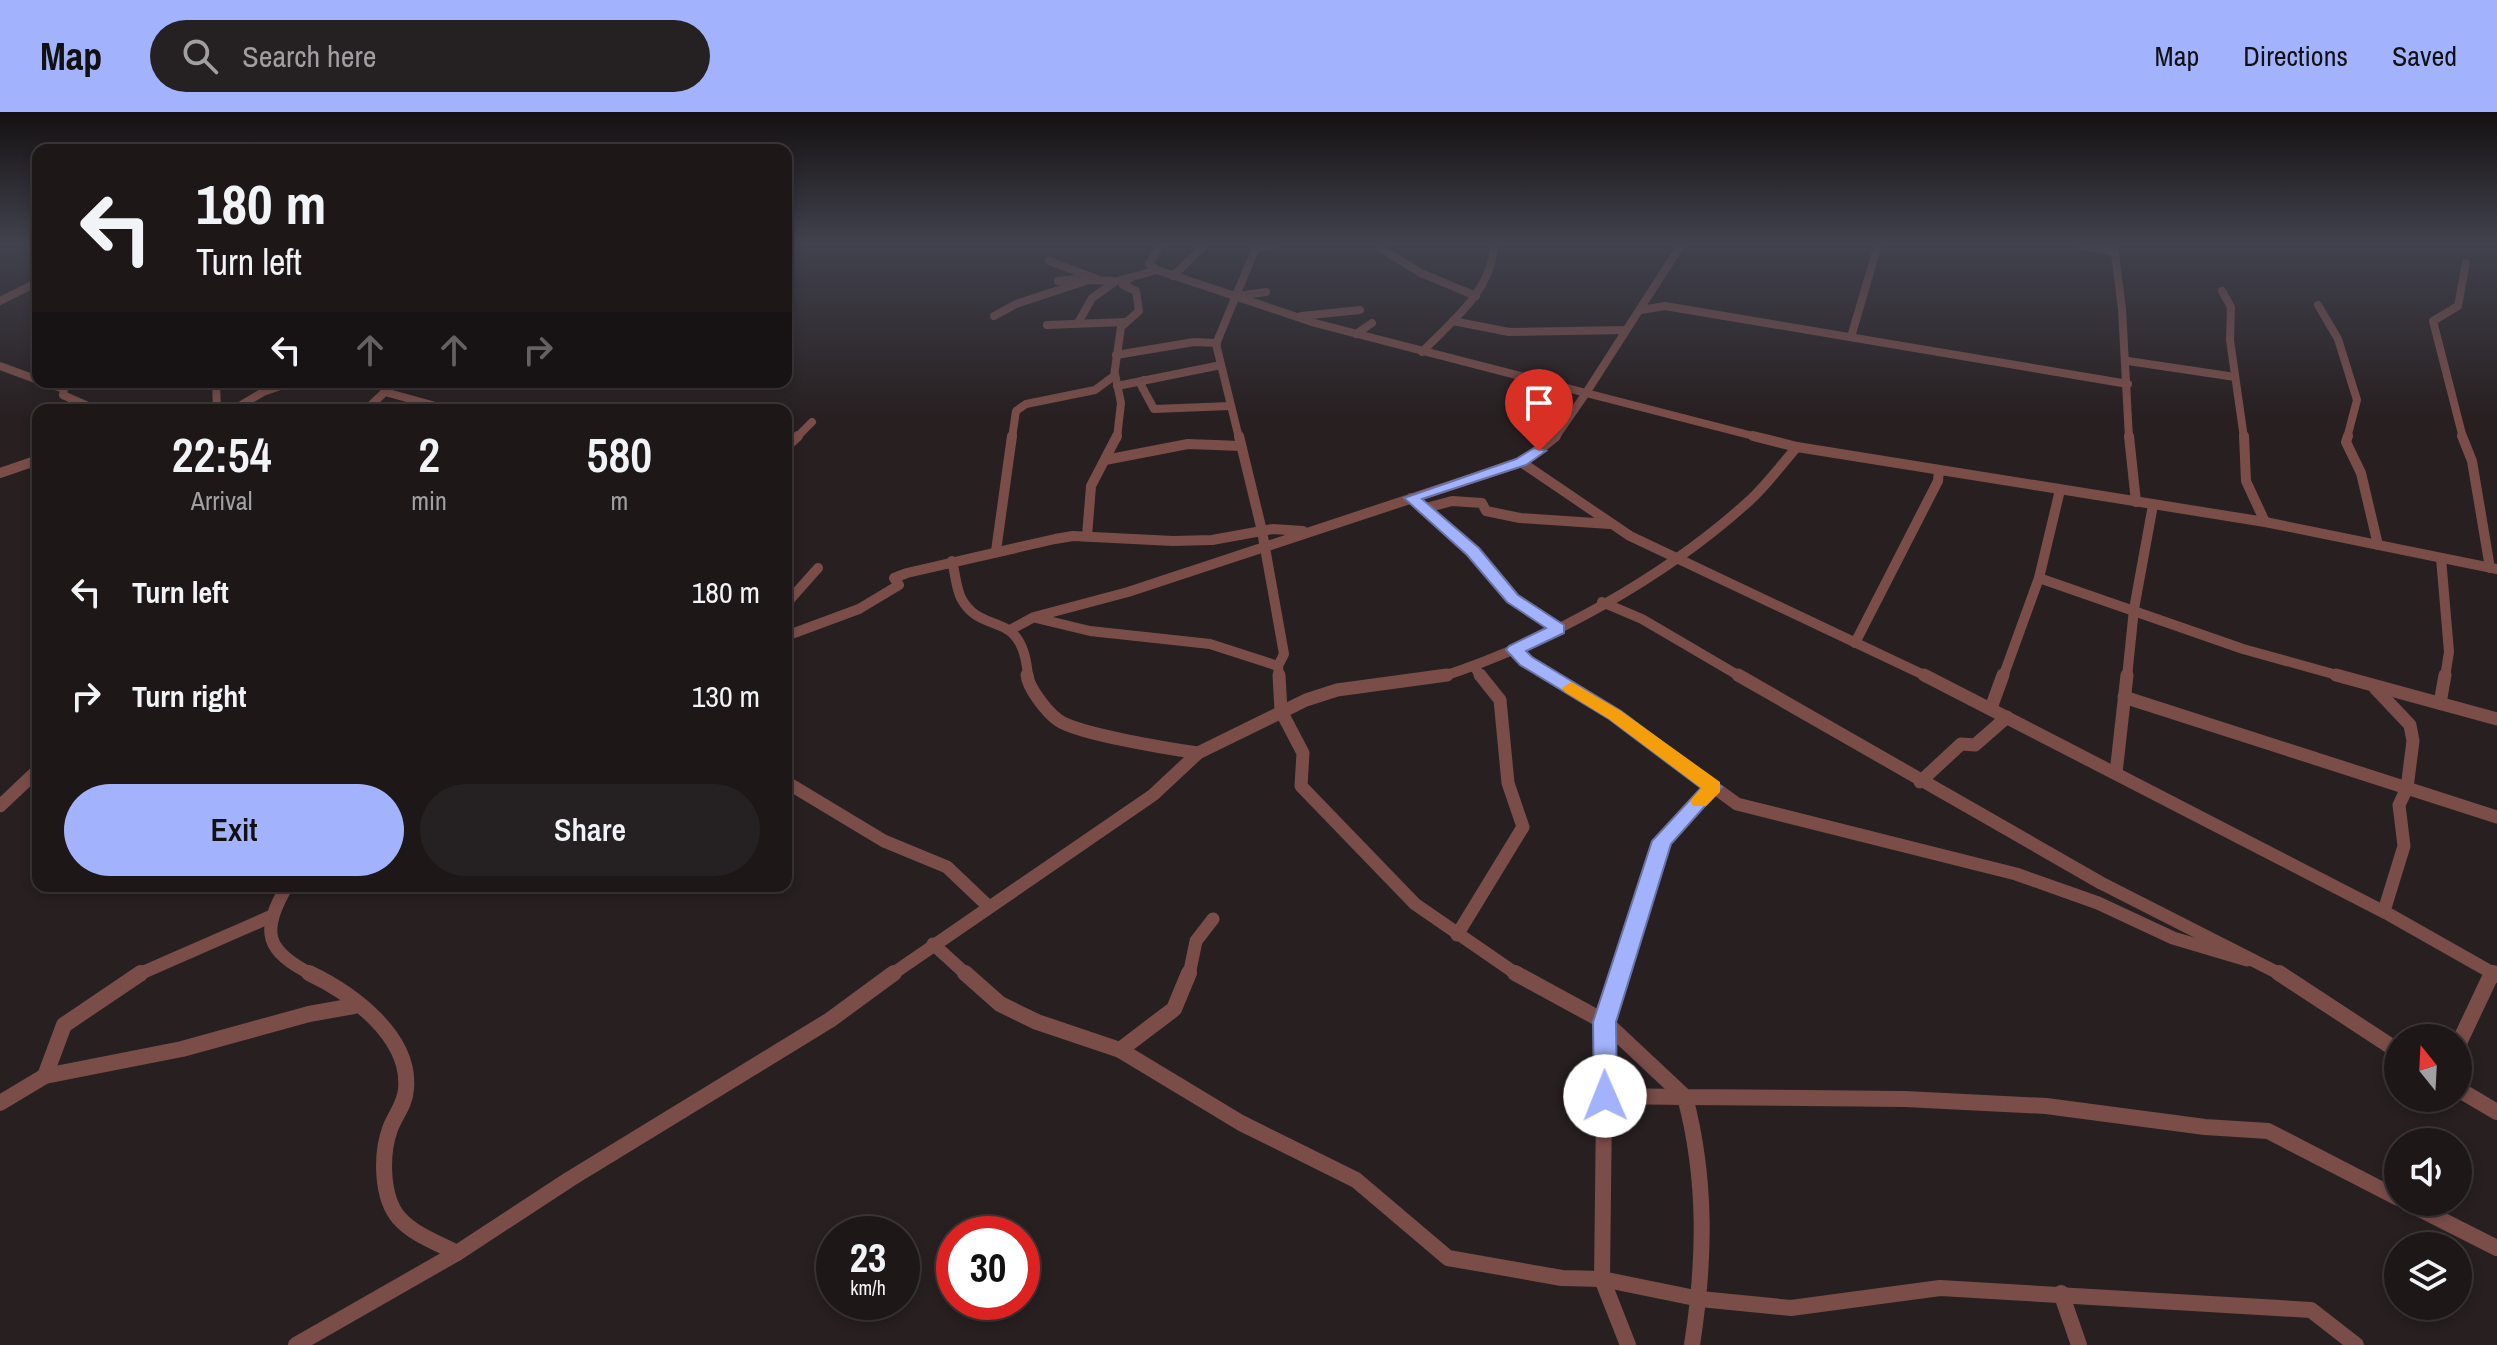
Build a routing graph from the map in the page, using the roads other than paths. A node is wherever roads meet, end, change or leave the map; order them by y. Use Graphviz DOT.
graph roads {
  1 [pos="1021,303"];
  2 [pos="1089,303"];
  3 [pos="1139,303"];
  4 [pos="1231,303"];
  5 [pos="1252,303"];
  6 [pos="1470,303"];
  7 [pos="1646,303"];
  8 [pos="1861,303"];
  9 [pos="2121,303"];
  10 [pos="2228,303"];
  11 [pos="2459,303"];
  12 [pos="2318,305"];
  13 [pos="1360,310"];
  14 [pos="1641,310"];
  15 [pos="994,316"];
  16 [pos="1294,317"];
  17 [pos="1453,321"];
  18 [pos="1126,322"];
  19 [pos="1078,323"];
  20 [pos="1372,323"];
  21 [pos="1097,324"];
  22 [pos="1047,325"];
  23 [pos="1626,330"];
  24 [pos="1356,334"];
  25 [pos="1851,337"];
  26 [pos="1120,338"];
  27 [pos="1217,343"];
  28 [pos="1422,352"];
  29 [pos="1116,355"];
  30 [pos="2128,361"];
  31 [pos="1221,365"];
  32 [pos="0,366"];
  33 [pos="1115,374"];
  34 [pos="2235,377"];
  35 [pos="32,378"];
  36 [pos="1144,380"];
  37 [pos="2128,384"];
  38 [pos="1117,386"];
  39 [pos="64,388"];
  40 [pos="275,388"];
  41 [pos="389,388"];
  42 [pos="385,392"];
  43 [pos="1586,393"];
  44 [pos="83,404"];
  45 [pos="243,404"];
  46 [pos="372,404"];
  47 [pos="428,404"];
  48 [pos="1230,406"];
  49 [pos="812,422"];
  50 [pos="792,441"];
  51 [pos="1241,446"];
  52 [pos="1797,447"];
  53 [pos="1105,460"];
  54 [pos="32,462"];
  55 [pos="1521,462"];
  56 [pos="1939,470"];
  57 [pos="0,473"];
  58 [pos="2060,490"];
  59 [pos="1411,498"];
  60 [pos="2136,502"];
  61 [pos="2153,505"];
  62 [pos="1422,509"];
  63 [pos="2265,522"];
  64 [pos="1610,524"];
  65 [pos="1087,536"];
  66 [pos="1264,538"];
  67 [pos="2378,545"];
  68 [pos="996,551"];
  69 [pos="1679,557"];
  70 [pos="2441,558"];
  71 [pos="952,561"];
  72 [pos="818,568"];
  73 [pos="2494,568"];
  74 [pos="2039,578"];
  75 [pos="792,597"];
  76 [pos="1602,602"];
  77 [pos="2134,609"];
  78 [pos="1034,617"];
  79 [pos="1012,629"];
  80 [pos="1558,629"];
  81 [pos="792,634"];
  82 [pos="1855,643"];
  83 [pos="1515,650"];
  84 [pos="1278,666"];
  85 [pos="1474,667"];
  86 [pos="2369,684"];
  87 [pos="2124,697"];
  88 [pos="2440,703"];
  89 [pos="1991,708"];
  90 [pos="1281,711"];
  91 [pos="2007,717"];
  92 [pos="2497,719"];
  93 [pos="1198,753"];
  94 [pos="2116,773"];
  95 [pos="32,776"];
  96 [pos="1920,782"];
  97 [pos="792,786"];
  98 [pos="1713,787"];
  99 [pos="2407,788"];
  100 [pos="0,806"];
  101 [pos="2497,817"];
  102 [pos="284,892"];
  103 [pos="989,907"];
  104 [pos="2384,911"];
  105 [pos="272,916"];
  106 [pos="1213,919"];
  107 [pos="1457,935"];
  108 [pos="933,944"];
  109 [pos="2266,964"];
  110 [pos="2495,974"];
  111 [pos="354,1006"];
  112 [pos="1605,1022"];
  113 [pos="2469,1024"];
  114 [pos="2384,1042"];
  115 [pos="1120,1050"];
  116 [pos="45,1076"];
  117 [pos="1605,1096"];
  118 [pos="1685,1097"];
  119 [pos="2472,1097"];
  120 [pos="0,1103"];
  121 [pos="2497,1112"];
  122 [pos="2384,1191"];
  123 [pos="2434,1216"];
  124 [pos="2497,1248"];
  125 [pos="457,1253"];
  126 [pos="1602,1279"];
  127 [pos="2061,1293"];
  128 [pos="1700,1299"];
  129 [pos="296,1345"];
  130 [pos="1628,1345"];
  131 [pos="1692,1345"];
  132 [pos="2079,1345"];
  133 [pos="2356,1345"];
  1 -- 15 [label="street"];
  2 -- 19 [label="street"];
  3 -- 18 [label="street"];
  4 -- 27 [label="street"];
  5 -- 16 [label="street"];
  6 -- 17 [label="street"];
  7 -- 14 [label="street"];
  8 -- 25 [label="street"];
  9 -- 30 [label="street"];
  10 -- 34 [label="street"];
  11 -- 73 [label="street"];
  12 -- 67 [label="street"];
  13 -- 16 [label="street"];
  14 -- 23 [label="street"];
  14 -- 25 [label="street"];
  16 -- 24 [label="street"];
  17 -- 23 [label="street"];
  17 -- 28 [label="street"];
  18 -- 21 [label="street"];
  18 -- 26 [label="street"];
  19 -- 21 [label="street"];
  19 -- 22 [label="street"];
  20 -- 24 [label="street"];
  21 -- 26 [label="street"];
  23 -- 43 [label="street"];
  24 -- 28 [label="street"];
  25 -- 37 [label="street"];
  26 -- 29 [label="street"];
  27 -- 29 [label="street"];
  27 -- 31 [label="street"];
  28 -- 43 [label="street"];
  29 -- 33 [label="street"];
  30 -- 34 [label="street"];
  30 -- 37 [label="street"];
  31 -- 36 [label="street"];
  31 -- 48 [label="street"];
  32 -- 35 [label="street"];
  33 -- 38 [label="street"];
  33 -- 68 [label="street"];
  34 -- 63 [label="street"];
  36 -- 38 [label="street"];
  36 -- 48 [label="street"];
  37 -- 60 [label="street"];
  38 -- 53 [label="street"];
  39 -- 44 [label="street"];
  40 -- 45 [label="street"];
  41 -- 42 [label="street"];
  42 -- 46 [label="street"];
  42 -- 47 [label="street"];
  43 -- 52 [label="street"];
  43 -- 55 [label="street"];
  48 -- 51 [label="street"];
  49 -- 50 [label="street"];
  51 -- 53 [label="street"];
  51 -- 66 [label="street"];
  52 -- 56 [label="street"];
  52 -- 69 [label="street"];
  53 -- 65 [label="street"];
  54 -- 57 [label="street"];
  55 -- 59 [label="street"];
  55 -- 64 [label="street"];
  56 -- 58 [label="street"];
  56 -- 82 [label="street"];
  58 -- 60 [label="street"];
  58 -- 74 [label="street"];
  59 -- 62 [label="street"];
  59 -- 66 [label="street"];
  60 -- 61 [label="street"];
  61 -- 63 [label="street"];
  61 -- 77 [label="street"];
  62 -- 64 [label="street"];
  62 -- 80 [label="street"];
  63 -- 67 [label="street"];
  64 -- 69 [label="street"];
  65 -- 66 [label="street"];
  65 -- 68 [label="street"];
  66 -- 78 [label="street"];
  66 -- 84 [label="street"];
  67 -- 70 [label="street"];
  68 -- 71 [label="street"];
  69 -- 76 [label="street"];
  69 -- 82 [label="street"];
  70 -- 73 [label="street"];
  70 -- 88 [label="street"];
  71 -- 79 [label="street"];
  71 -- 81 [label="street"];
  72 -- 75 [label="street"];
  74 -- 77 [label="street"];
  74 -- 89 [label="street"];
  76 -- 80 [label="street"];
  76 -- 96 [label="street"];
  77 -- 86 [label="street"];
  77 -- 87 [label="street"];
  78 -- 79 [label="street"];
  78 -- 84 [label="street"];
  79 -- 93 [label="street"];
  80 -- 83 [label="street"];
  82 -- 89 [label="street"];
  83 -- 85 [label="street"];
  83 -- 98 [label="street"];
  84 -- 90 [label="street"];
  85 -- 90 [label="street"];
  85 -- 107 [label="street"];
  86 -- 88 [label="street"];
  86 -- 99 [label="street"];
  87 -- 94 [label="street"];
  87 -- 99 [label="street"];
  88 -- 92 [label="street"];
  89 -- 91 [label="street"];
  90 -- 93 [label="street"];
  90 -- 107 [label="street"];
  91 -- 94 [label="street"];
  91 -- 96 [label="street"];
  93 -- 103 [label="street"];
  94 -- 104 [label="street"];
  95 -- 100 [label="street"];
  96 -- 109 [label="street"];
  97 -- 103 [label="street"];
  98 -- 109 [label="street"];
  98 -- 112 [label="street"];
  99 -- 101 [label="street"];
  99 -- 104 [label="street"];
  102 -- 105 [label="street"];
  103 -- 108 [label="street"];
  104 -- 110 [label="street"];
  105 -- 111 [label="street"];
  105 -- 116 [label="street"];
  106 -- 115 [label="street"];
  107 -- 112 [label="street"];
  108 -- 115 [label="street"];
  108 -- 125 [label="street"];
  109 -- 114 [label="street"];
  110 -- 113 [label="street"];
  111 -- 116 [label="street"];
  111 -- 125 [label="street"];
  112 -- 117 [label="street"];
  112 -- 118 [label="street"];
  115 -- 126 [label="street"];
  116 -- 120 [label="street"];
  117 -- 118 [label="street"];
  117 -- 126 [label="street"];
  118 -- 122 [label="street"];
  118 -- 128 [label="street"];
  119 -- 121 [label="street"];
  123 -- 124 [label="street"];
  125 -- 129 [label="street"];
  126 -- 128 [label="street"];
  126 -- 130 [label="street"];
  127 -- 128 [label="street"];
  127 -- 132 [label="street"];
  127 -- 133 [label="street"];
  128 -- 131 [label="street"];
}
